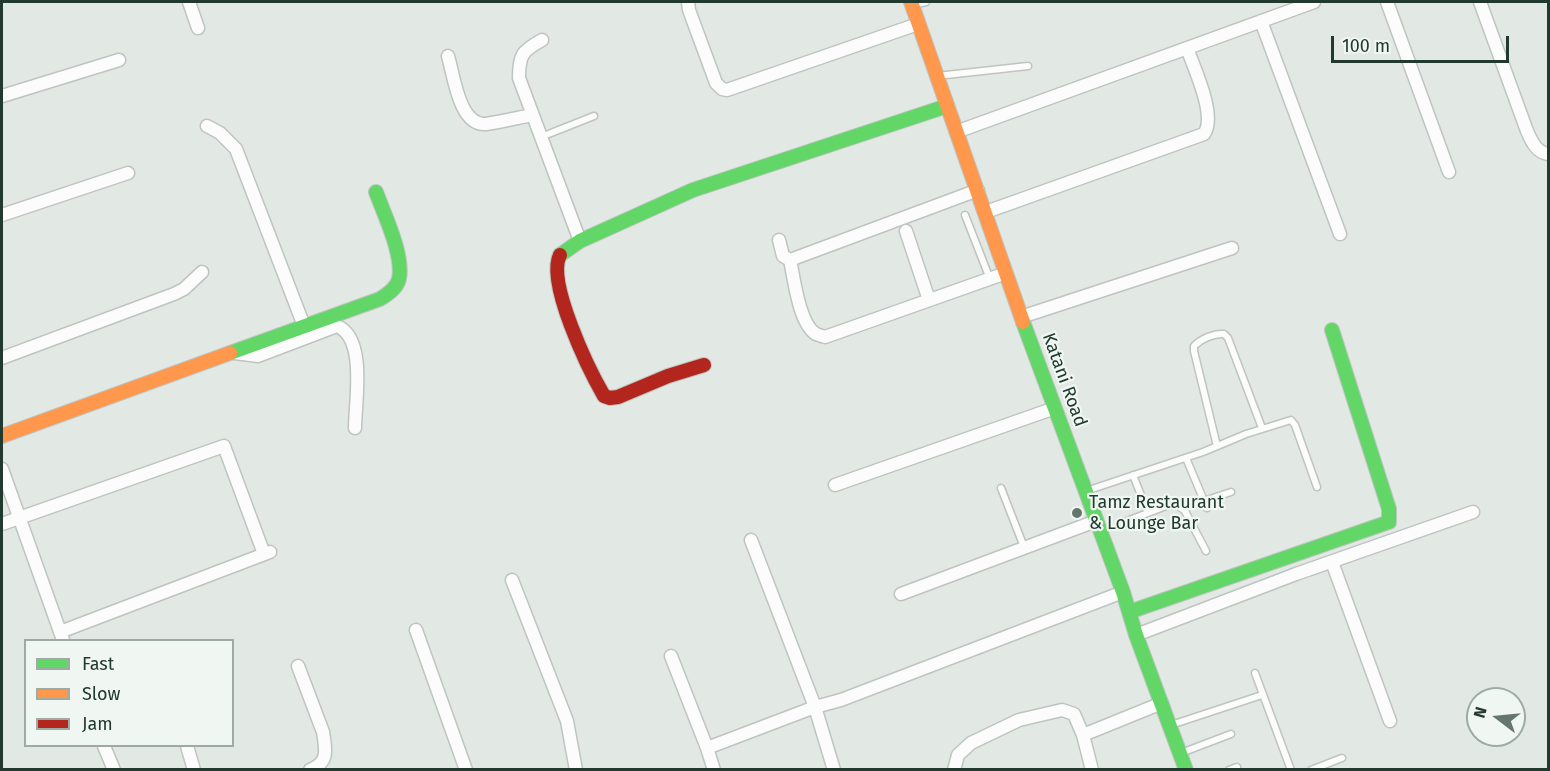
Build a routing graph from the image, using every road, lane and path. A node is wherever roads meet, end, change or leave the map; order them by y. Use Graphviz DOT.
graph roads {
  1 [pos="189,2"];
  2 [pos="688,2"];
  3 [pos="926,2"];
  4 [pos="1313,2"];
  5 [pos="1387,2"];
  6 [pos="1480,2"];
  7 [pos="911,3"];
  8 [pos="1261,21"];
  9 [pos="918,24"];
  10 [pos="198,28"];
  11 [pos="542,40"];
  12 [pos="1187,48"];
  13 [pos="448,56"];
  14 [pos="119,60"];
  15 [pos="1028,66"];
  16 [pos="936,76"];
  17 [pos="2,96"];
  18 [pos="947,106"];
  19 [pos="532,115"];
  20 [pos="594,117"];
  21 [pos="207,126"];
  22 [pos="956,132"];
  23 [pos="540,137"];
  24 [pos="1548,154"];
  25 [pos="1449,172"];
  26 [pos="128,174"];
  27 [pos="978,190"];
  28 [pos="376,192"];
  29 [pos="986,212"];
  30 [pos="2,214"];
  31 [pos="965,215"];
  32 [pos="906,231"];
  33 [pos="1340,234"];
  34 [pos="779,240"];
  35 [pos="580,241"];
  36 [pos="1232,248"];
  37 [pos="790,260"];
  38 [pos="202,272"];
  39 [pos="1006,273"];
  40 [pos="990,279"];
  41 [pos="929,300"];
  42 [pos="1021,317"];
  43 [pos="304,326"];
  44 [pos="1332,330"];
  45 [pos="230,352"];
  46 [pos="2,358"];
  47 [pos="704,365"];
  48 [pos="1055,408"];
  49 [pos="355,428"];
  50 [pos="1262,428"];
  51 [pos="2,436"];
  52 [pos="1217,446"];
  53 [pos="1186,458"];
  54 [pos="2,469"];
  55 [pos="1133,475"];
  56 [pos="835,485"];
  57 [pos="1317,487"];
  58 [pos="1001,488"];
  59 [pos="1085,491"];
  60 [pos="1231,492"];
  61 [pos="1473,512"];
  62 [pos="1148,513"];
  63 [pos="19,519"];
  64 [pos="1096,521"];
  65 [pos="1127,521"];
  66 [pos="2,524"];
  67 [pos="751,540"];
  68 [pos="1024,548"];
  69 [pos="1206,551"];
  70 [pos="1332,562"];
  71 [pos="512,580"];
  72 [pos="1123,592"];
  73 [pos="901,594"];
  74 [pos="1129,612"];
  75 [pos="416,630"];
  76 [pos="1136,635"];
  77 [pos="62,636"];
  78 [pos="671,656"];
  79 [pos="298,666"];
  80 [pos="1255,673"];
  81 [pos="1262,695"];
  82 [pos="1162,702"];
  83 [pos="815,707"];
  84 [pos="1390,721"];
  85 [pos="1170,726"];
  86 [pos="1231,734"];
  87 [pos="1083,735"];
  88 [pos="104,747"];
  89 [pos="187,747"];
  90 [pos="707,748"];
  91 [pos="1180,753"];
  92 [pos="1342,758"];
  93 [pos="1237,767"];
  94 [pos="114,770"];
  95 [pos="194,770"];
  96 [pos="310,770"];
  97 [pos="466,770"];
  98 [pos="576,770"];
  99 [pos="714,770"];
  100 [pos="834,770"];
  101 [pos="954,770"];
  102 [pos="1092,770"];
  103 [pos="1186,770"];
  104 [pos="1229,770"];
  105 [pos="1291,770"];
  106 [pos="1311,770"];
  1 -- 10 [label="street"];
  2 -- 9 [label="street"];
  3 -- 7 [label="lane"];
  4 -- 8 [label="street"];
  5 -- 25 [label="street"];
  6 -- 24 [label="street"];
  7 -- 9 [label="street, Katani Road"];
  8 -- 12 [label="street"];
  8 -- 33 [label="street"];
  9 -- 16 [label="street, Katani Road"];
  11 -- 19 [label="street"];
  12 -- 22 [label="street"];
  12 -- 29 [label="street"];
  13 -- 19 [label="street"];
  14 -- 17 [label="street"];
  15 -- 16 [label="lane"];
  16 -- 18 [label="street, Katani Road"];
  18 -- 22 [label="street, Katani Road"];
  18 -- 35 [label="street"];
  19 -- 23 [label="street"];
  20 -- 23 [label="lane"];
  21 -- 43 [label="street"];
  22 -- 27 [label="street, Katani Road"];
  23 -- 35 [label="street"];
  26 -- 30 [label="street"];
  27 -- 29 [label="street, Katani Road"];
  27 -- 37 [label="street"];
  28 -- 43 [label="street"];
  29 -- 39 [label="street, Katani Road"];
  31 -- 40 [label="lane"];
  32 -- 41 [label="street"];
  34 -- 37 [label="street"];
  35 -- 47 [label="street"];
  36 -- 42 [label="street"];
  37 -- 41 [label="street"];
  38 -- 46 [label="street"];
  39 -- 40 [label="street"];
  39 -- 42 [label="street, Katani Road"];
  40 -- 41 [label="street"];
  42 -- 48 [label="street, Katani Road"];
  43 -- 45 [label="street"];
  44 -- 74 [label="street"];
  45 -- 49 [label="street"];
  45 -- 51 [label="street"];
  48 -- 56 [label="street"];
  48 -- 59 [label="street, Katani Road"];
  50 -- 52 [label="lane"];
  50 -- 52 [label="lane"];
  50 -- 57 [label="lane"];
  52 -- 53 [label="lane"];
  53 -- 55 [label="lane"];
  53 -- 60 [label="lane"];
  54 -- 63 [label="street"];
  55 -- 59 [label="lane"];
  55 -- 62 [label="lane"];
  58 -- 68 [label="lane"];
  59 -- 64 [label="street, Katani Road"];
  61 -- 70 [label="street"];
  62 -- 65 [label="lane"];
  62 -- 69 [label="lane"];
  63 -- 66 [label="street"];
  63 -- 77 [label="street"];
  63 -- 77 [label="street"];
  64 -- 68 [label="street"];
  64 -- 72 [label="street, Katani Road"];
  67 -- 83 [label="street"];
  68 -- 73 [label="street"];
  70 -- 76 [label="street"];
  70 -- 84 [label="street"];
  71 -- 98 [label="street"];
  72 -- 74 [label="street, Katani Road"];
  72 -- 83 [label="street"];
  74 -- 76 [label="street, Katani Road"];
  75 -- 97 [label="street"];
  76 -- 82 [label="street, Katani Road"];
  78 -- 90 [label="street"];
  79 -- 96 [label="street"];
  80 -- 81 [label="lane"];
  81 -- 85 [label="lane"];
  81 -- 105 [label="lane"];
  82 -- 85 [label="street, Katani Road"];
  82 -- 87 [label="street"];
  83 -- 90 [label="street"];
  83 -- 100 [label="street"];
  85 -- 91 [label="street, Katani Road"];
  86 -- 91 [label="lane"];
  87 -- 101 [label="street"];
  87 -- 102 [label="street"];
  88 -- 94 [label="street"];
  89 -- 95 [label="street"];
  90 -- 99 [label="street"];
  91 -- 103 [label="street, Katani Road"];
  92 -- 106 [label="lane"];
  93 -- 104 [label="lane"];
}
